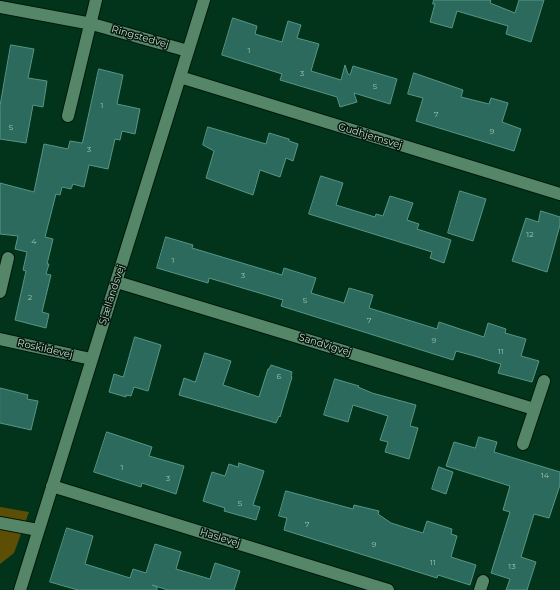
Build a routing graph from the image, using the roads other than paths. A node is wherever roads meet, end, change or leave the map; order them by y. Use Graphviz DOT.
graph roads {
  1 [pos="96,0"];
  2 [pos="204,0"];
  3 [pos="0,7"];
  4 [pos="92,24"];
  5 [pos="188,51"];
  6 [pos="180,77"];
  7 [pos="68,116"];
  8 [pos="560,194"];
  9 [pos="8,258"];
  10 [pos="117,282"];
  11 [pos="0,292"];
  12 [pos="0,339"];
  13 [pos="91,359"];
  14 [pos="544,381"];
  15 [pos="534,409"];
  16 [pos="523,444"];
  17 [pos="52,486"];
  18 [pos="0,523"];
  19 [pos="38,530"];
  20 [pos="20,590"];
  21 [pos="388,590"];
  1 -- 4 [label="street"];
  2 -- 5 [label="street, Sjællandsvej"];
  3 -- 4 [label="street, Ringstedvej"];
  4 -- 5 [label="street, Ringstedvej"];
  4 -- 7 [label="street"];
  5 -- 6 [label="street, Sjællandsvej"];
  6 -- 8 [label="street, Gudhjemsvej"];
  6 -- 10 [label="street, Sjællandsvej"];
  9 -- 11 [label="street"];
  10 -- 13 [label="street, Sjællandsvej"];
  10 -- 15 [label="street, Sandvigvej"];
  12 -- 13 [label="street, Roskildevej"];
  13 -- 17 [label="street, Sjællandsvej"];
  14 -- 15 [label="street"];
  15 -- 16 [label="street"];
  17 -- 19 [label="street, Sjællandsvej"];
  17 -- 21 [label="street, Haslevej"];
  18 -- 19 [label="street"];
  19 -- 20 [label="street, Sjællandsvej"];
}
